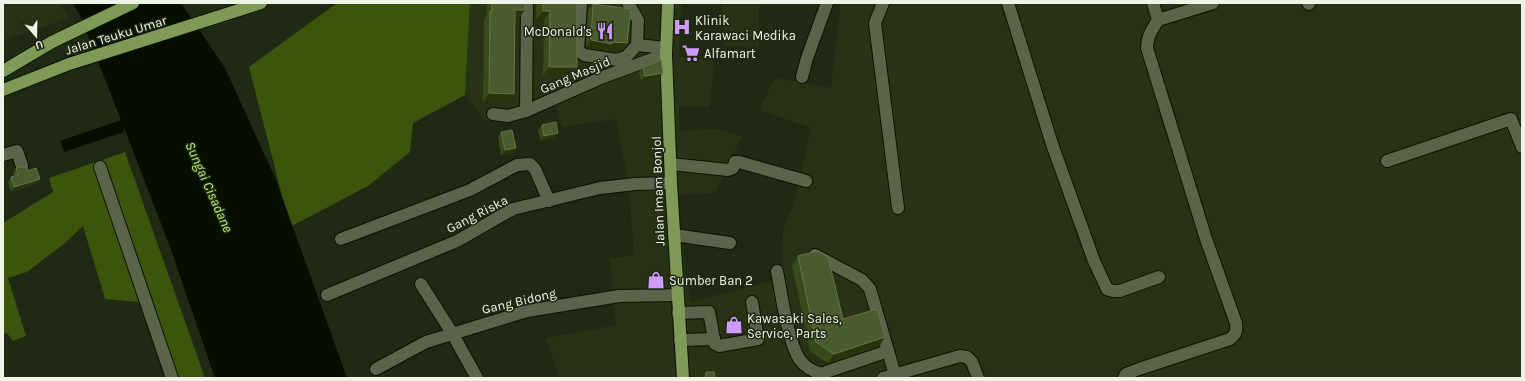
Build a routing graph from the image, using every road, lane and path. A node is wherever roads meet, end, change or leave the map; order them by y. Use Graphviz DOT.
graph roads {
  1 [pos="133,3"];
  2 [pos="261,3"];
  3 [pos="527,3"];
  4 [pos="582,3"];
  5 [pos="628,3"];
  6 [pos="659,3"];
  7 [pos="827,3"];
  8 [pos="883,3"];
  9 [pos="1008,3"];
  10 [pos="1153,3"];
  11 [pos="1213,3"];
  12 [pos="668,9"];
  13 [pos="1158,20"];
  14 [pos="637,45"];
  15 [pos="666,51"];
  16 [pos="3,72"];
  17 [pos="802,77"];
  18 [pos="3,90"];
  19 [pos="526,111"];
  20 [pos="493,114"];
  21 [pos="1517,117"];
  22 [pos="1522,147"];
  23 [pos="3,155"];
  24 [pos="1386,161"];
  25 [pos="671,164"];
  26 [pos="22,166"];
  27 [pos="100,168"];
  28 [pos="806,181"];
  29 [pos="671,183"];
  30 [pos="549,201"];
  31 [pos="898,208"];
  32 [pos="674,236"];
  33 [pos="341,239"];
  34 [pos="730,242"];
  35 [pos="815,254"];
  36 [pos="778,271"];
  37 [pos="1159,277"];
  38 [pos="421,284"];
  39 [pos="326,295"];
  40 [pos="677,295"];
  41 [pos="752,302"];
  42 [pos="678,313"];
  43 [pos="452,333"];
  44 [pos="714,339"];
  45 [pos="680,340"];
  46 [pos="888,351"];
  47 [pos="376,369"];
  48 [pos="895,375"];
  49 [pos="822,376"];
  50 [pos="172,378"];
  51 [pos="478,378"];
  52 [pos="683,378"];
  53 [pos="883,378"];
  54 [pos="978,378"];
  55 [pos="1124,378"];
  1 -- 16 [label="main road, Jalan Teuku Umar"];
  2 -- 18 [label="main road, Jalan Teuku Umar"];
  3 -- 19 [label="street"];
  4 -- 14 [label="street"];
  5 -- 14 [label="street"];
  6 -- 12 [label="main road"];
  7 -- 17 [label="street"];
  8 -- 31 [label="street"];
  9 -- 37 [label="street"];
  10 -- 13 [label="street"];
  11 -- 13 [label="street"];
  12 -- 15 [label="main road, Jalan Imam Bonjol"];
  13 -- 55 [label="street"];
  14 -- 15 [label="street"];
  15 -- 19 [label="street, Gang Masjid"];
  15 -- 25 [label="main road, Jalan Imam Bonjol"];
  19 -- 20 [label="street, Gang Masjid"];
  21 -- 22 [label="street"];
  21 -- 24 [label="street"];
  23 -- 26 [label="street"];
  25 -- 28 [label="street"];
  25 -- 29 [label="main road, Jalan Imam Bonjol"];
  27 -- 50 [label="street"];
  29 -- 30 [label="street, Gang Riska"];
  29 -- 32 [label="main road, Jalan Imam Bonjol"];
  30 -- 33 [label="street"];
  30 -- 39 [label="street, Gang Riska"];
  32 -- 34 [label="street"];
  32 -- 40 [label="main road, Jalan Imam Bonjol"];
  35 -- 46 [label="street"];
  36 -- 49 [label="street"];
  38 -- 43 [label="street"];
  40 -- 42 [label="main road, Jalan Imam Bonjol"];
  40 -- 43 [label="street, Gang Bidong"];
  41 -- 44 [label="street"];
  42 -- 44 [label="street"];
  42 -- 45 [label="main road, Jalan Imam Bonjol"];
  43 -- 47 [label="street, Gang Bidong"];
  43 -- 51 [label="street"];
  44 -- 45 [label="street"];
  45 -- 52 [label="main road, Jalan Imam Bonjol"];
  46 -- 48 [label="street"];
  46 -- 49 [label="street"];
  48 -- 53 [label="street"];
  48 -- 54 [label="street"];
}
